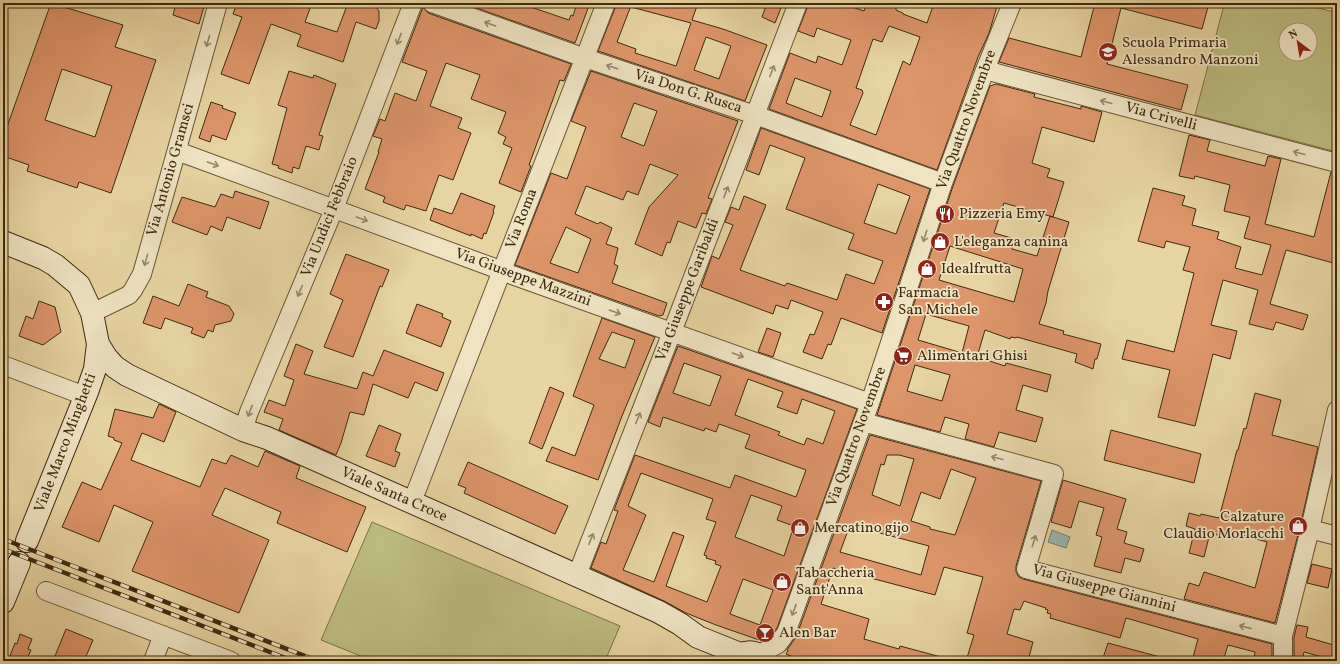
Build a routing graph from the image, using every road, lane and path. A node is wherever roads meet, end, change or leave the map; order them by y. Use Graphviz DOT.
graph roads {
  1 [pos="218,3"];
  2 [pos="413,3"];
  3 [pos="432,3"];
  4 [pos="606,3"];
  5 [pos="798,3"];
  6 [pos="1012,3"];
  7 [pos="585,58"];
  8 [pos="985,70"];
  9 [pos="755,115"];
  10 [pos="177,151"];
  11 [pos="1337,162"];
  12 [pos="943,183"];
  13 [pos="334,209"];
  14 [pos="3,242"];
  15 [pos="502,271"];
  16 [pos="92,313"];
  17 [pos="672,332"];
  18 [pos="98,344"];
  19 [pos="3,365"];
  20 [pos="85,396"];
  21 [pos="870,403"];
  22 [pos="1337,410"];
  23 [pos="863,422"];
  24 [pos="243,430"];
  25 [pos="412,502"];
  26 [pos="1310,529"];
  27 [pos="1337,536"];
  28 [pos="27,541"];
  29 [pos="19,563"];
  30 [pos="577,575"];
  31 [pos="46,591"];
  32 [pos="3,602"];
  33 [pos="163,635"];
  34 [pos="1283,636"];
  35 [pos="698,637"];
  36 [pos="748,658"];
  37 [pos="153,661"];
  38 [pos="232,661"];
  39 [pos="717,661"];
  40 [pos="1283,661"];
  1 -- 10 [label="street, Via Antonio Gramsci, one-way"];
  2 -- 13 [label="street, Via Undici Febbraio, one-way"];
  7 -- 3 [label="street, Via Don G. Rusca, one-way"];
  4 -- 7 [label="street, Via Roma"];
  9 -- 5 [label="street, Via Giuseppe Garibaldi, one-way"];
  6 -- 8 [label="street, Via Quattro Novembre"];
  9 -- 7 [label="street, Via Don G. Rusca, one-way"];
  7 -- 15 [label="street, Via Roma"];
  11 -- 8 [label="street, Via Crivelli, one-way"];
  8 -- 12 [label="street, Via Quattro Novembre"];
  9 -- 12 [label="street, Via Don G. Rusca"];
  17 -- 9 [label="street, Via Giuseppe Garibaldi, one-way"];
  10 -- 13 [label="street, Via Giuseppe Mazzini, one-way"];
  10 -- 16 [label="street, Via Antonio Gramsci, one-way"];
  12 -- 21 [label="street, Via Quattro Novembre, one-way"];
  13 -- 15 [label="street, Via Giuseppe Mazzini, one-way"];
  13 -- 24 [label="street, Via Undici Febbraio, one-way"];
  14 -- 16 [label="street"];
  15 -- 17 [label="street, Via Giuseppe Mazzini, one-way"];
  15 -- 25 [label="street, Via Roma"];
  16 -- 18 [label="street"];
  17 -- 21 [label="street, Via Giuseppe Mazzini, one-way"];
  30 -- 17 [label="street, Via Giuseppe Garibaldi, one-way"];
  18 -- 20 [label="street, Viale Marco Minghetti"];
  18 -- 24 [label="street, Viale Santa Croce"];
  19 -- 20 [label="street"];
  20 -- 28 [label="street, Viale Marco Minghetti"];
  21 -- 23 [label="street, Via Quattro Novembre"];
  22 -- 26 [label="street"];
  34 -- 23 [label="street, Via Giuseppe Giannini, one-way"];
  23 -- 36 [label="street, Via Quattro Novembre, one-way"];
  24 -- 25 [label="street, Viale Santa Croce"];
  25 -- 30 [label="street, Viale Santa Croce"];
  26 -- 27 [label="street"];
  26 -- 34 [label="street"];
  29 -- 32 [label="street"];
  30 -- 35 [label="street, Viale Santa Croce"];
  31 -- 33 [label="street"];
  33 -- 37 [label="street"];
  33 -- 38 [label="street"];
  34 -- 40 [label="street"];
  35 -- 36 [label="street, Viale Santa Croce"];
  35 -- 39 [label="street, Viale Santa Croce"];
}
